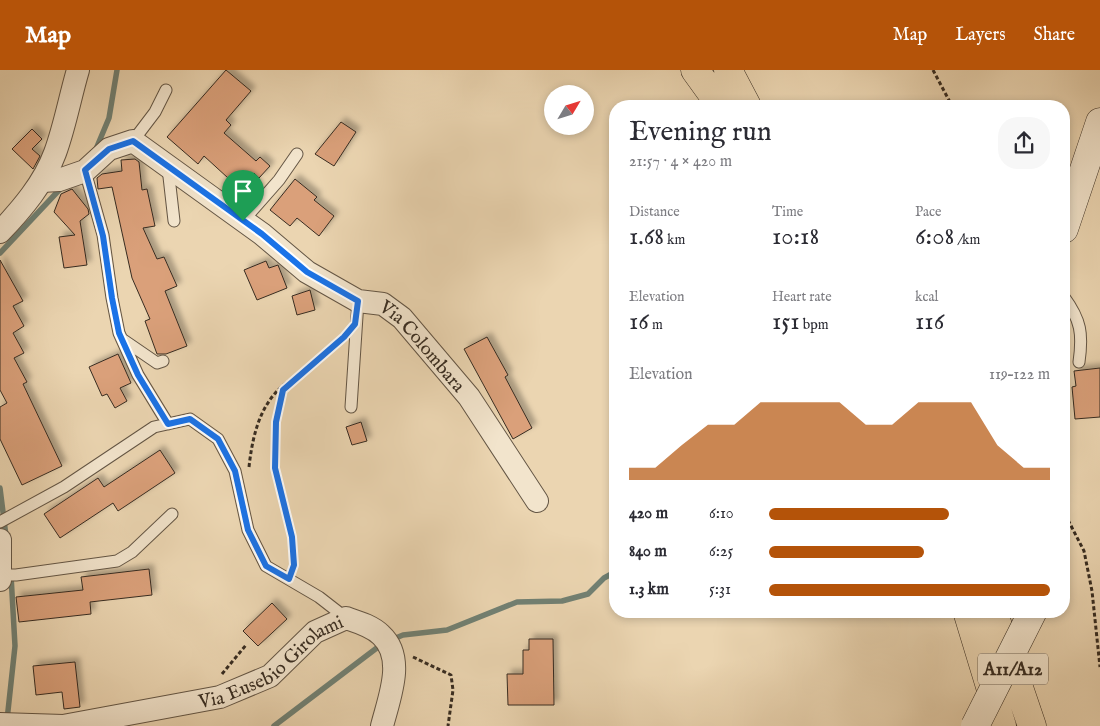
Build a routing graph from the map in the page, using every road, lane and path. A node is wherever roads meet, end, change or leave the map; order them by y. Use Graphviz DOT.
graph roads {
  1 [pos="78,70"];
  2 [pos="695,70"];
  3 [pos="702,70"];
  4 [pos="730,70"];
  5 [pos="934,70"];
  6 [pos="166,90"];
  7 [pos="729,100"];
  8 [pos="729,100"];
  9 [pos="733,100"];
  10 [pos="949,100"];
  11 [pos="1100,122"];
  12 [pos="133,141"];
  13 [pos="297,154"];
  14 [pos="168,166"];
  15 [pos="80,172"];
  16 [pos="42,181"];
  17 [pos="1070,211"];
  18 [pos="174,221"];
  19 [pos="243,221"];
  20 [pos="0,232"];
  21 [pos="358,301"];
  22 [pos="1070,305"];
  23 [pos="355,324"];
  24 [pos="122,339"];
  25 [pos="163,361"];
  26 [pos="1079,362"];
  27 [pos="302,372"];
  28 [pos="351,407"];
  29 [pos="168,424"];
  30 [pos="537,502"];
  31 [pos="243,505"];
  32 [pos="172,514"];
  33 [pos="1070,524"];
  34 [pos="0,528"];
  35 [pos="4,576"];
  36 [pos="289,579"];
  37 [pos="346,618"];
  38 [pos="969,618"];
  39 [pos="995,618"];
  40 [pos="1029,618"];
  41 [pos="385,640"];
  42 [pos="1100,667"];
  43 [pos="8,724"];
  44 [pos="382,726"];
  45 [pos="448,726"];
  46 [pos="975,726"];
  47 [pos="1002,726"];
  48 [pos="1032,726"];
  1 -- 16 [label="street"];
  2 -- 7 [label="highway"];
  3 -- 8 [label="highway"];
  4 -- 9 [label="highway"];
  5 -- 10 [label="path"];
  6 -- 12 [label="lane"];
  11 -- 17 [label="street"];
  12 -- 14 [label="street, Via Colombara"];
  12 -- 15 [label="street"];
  13 -- 19 [label="lane"];
  14 -- 18 [label="lane"];
  14 -- 19 [label="street, Via Colombara"];
  15 -- 16 [label="street"];
  15 -- 24 [label="lane"];
  16 -- 20 [label="street"];
  19 -- 21 [label="street, Via Colombara"];
  21 -- 23 [label="lane"];
  21 -- 30 [label="street, Via Colombara"];
  22 -- 26 [label="lane"];
  23 -- 27 [label="path"];
  23 -- 28 [label="lane"];
  24 -- 25 [label="lane"];
  24 -- 29 [label="lane"];
  27 -- 31 [label="path"];
  27 -- 36 [label="path"];
  29 -- 31 [label="lane"];
  29 -- 34 [label="lane"];
  31 -- 36 [label="lane"];
  32 -- 35 [label="lane"];
  33 -- 42 [label="path"];
  34 -- 35 [label="street"];
  36 -- 37 [label="lane"];
  37 -- 41 [label="street, Via Eusebio Girolami"];
  37 -- 43 [label="street, Via Eusebio Girolami"];
  38 -- 47 [label="highway, A11/A12"];
  39 -- 48 [label="highway, A11/A12"];
  40 -- 46 [label="street, bridge"];
  41 -- 44 [label="street"];
  41 -- 45 [label="path"];
}
